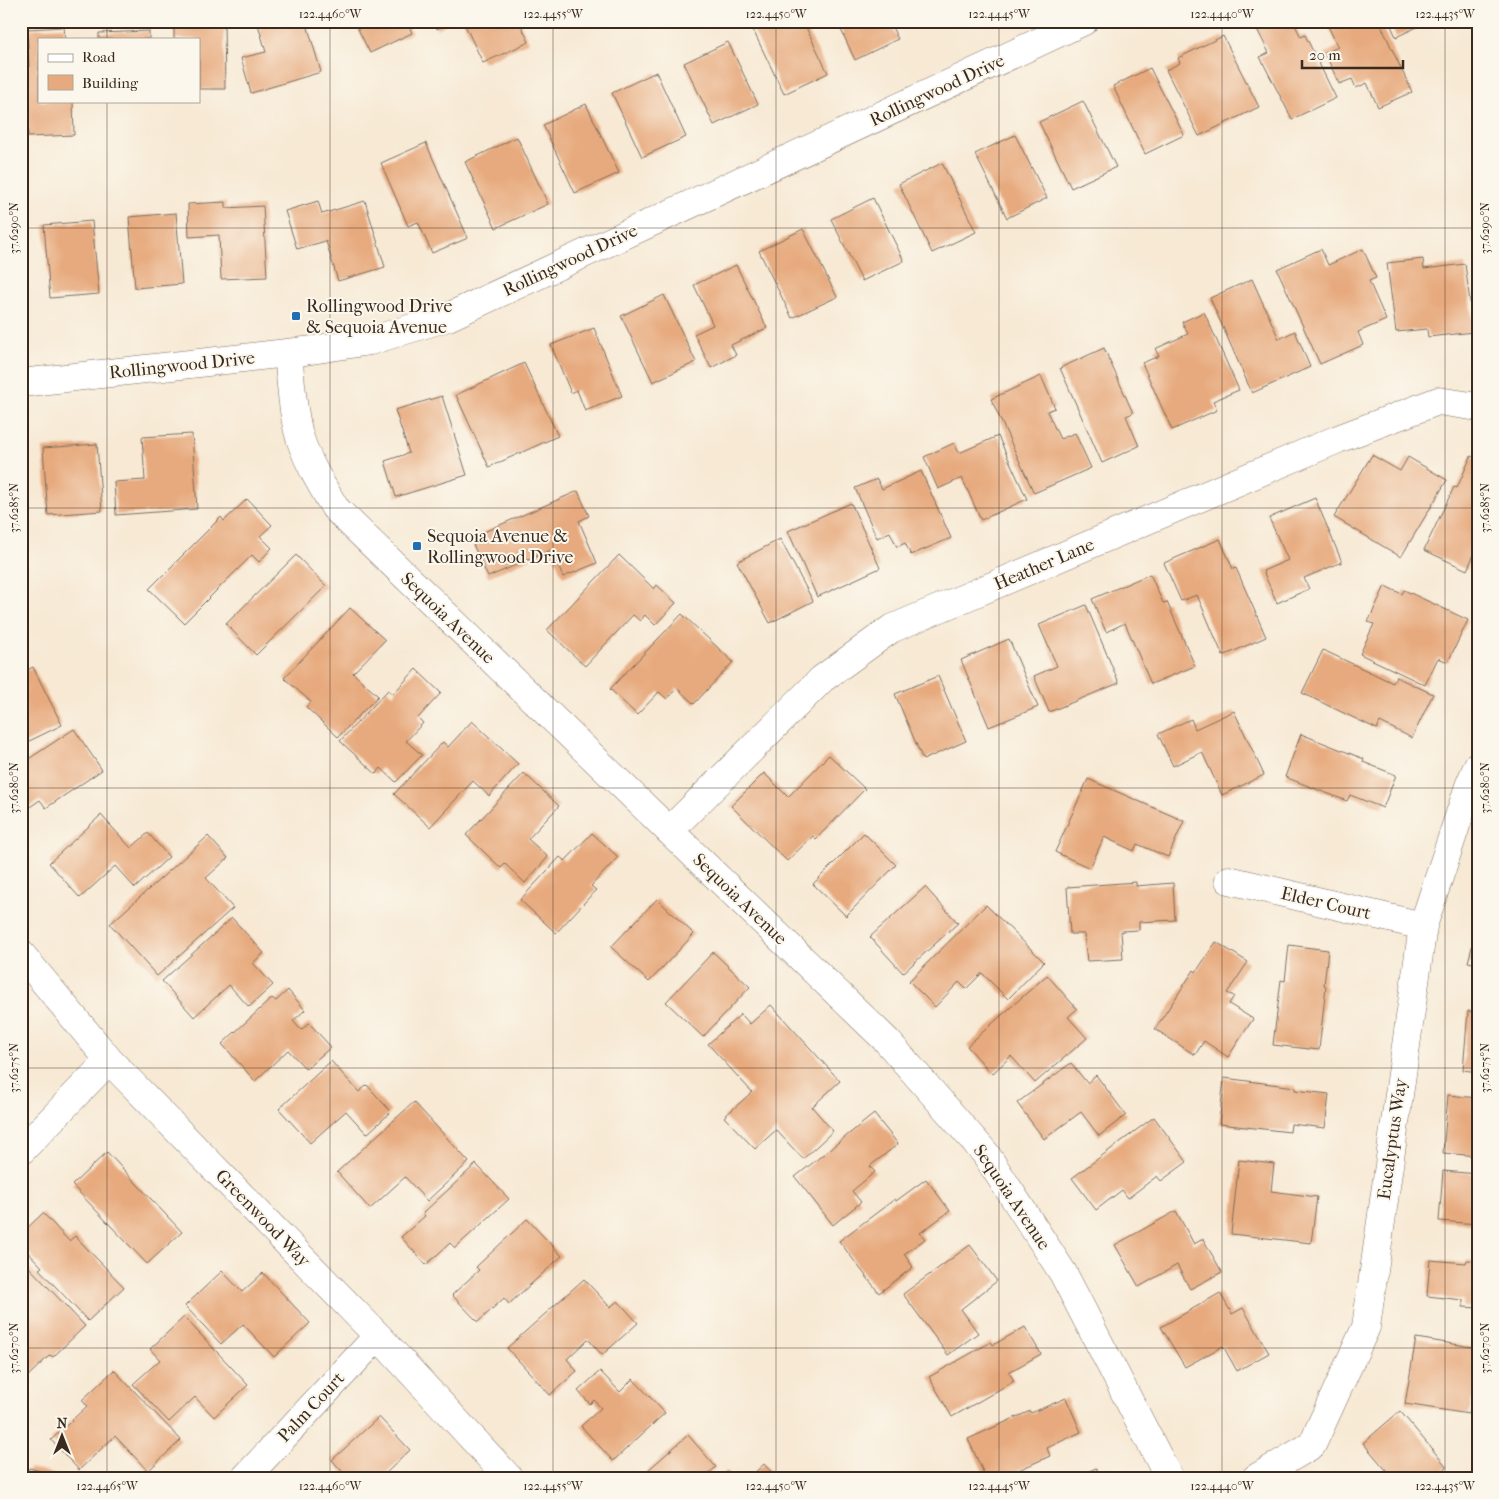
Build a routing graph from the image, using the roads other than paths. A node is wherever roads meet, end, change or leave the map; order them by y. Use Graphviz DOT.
graph roads {
  1 [pos="1084,21"];
  2 [pos="288,353"];
  3 [pos="21,382"];
  4 [pos="1478,407"];
  5 [pos="1478,766"];
  6 [pos="669,831"];
  7 [pos="1229,880"];
  8 [pos="1423,926"];
  9 [pos="21,954"];
  10 [pos="109,1060"];
  11 [pos="21,1151"];
  12 [pos="378,1336"];
  13 [pos="245,1478"];
  14 [pos="509,1478"];
  15 [pos="1169,1478"];
  16 [pos="1256,1478"];
  1 -- 2 [label="street, Rollingwood Drive"];
  2 -- 3 [label="street, Rollingwood Drive"];
  2 -- 6 [label="street, Sequoia Avenue"];
  4 -- 6 [label="street, Heather Lane"];
  5 -- 8 [label="street, Eucalyptus Way"];
  6 -- 15 [label="street, Sequoia Avenue"];
  7 -- 8 [label="street, Elder Court"];
  8 -- 16 [label="street, Eucalyptus Way"];
  9 -- 10 [label="street, Greenwood Way"];
  10 -- 11 [label="street"];
  10 -- 12 [label="street, Greenwood Way"];
  12 -- 13 [label="street, Palm Court"];
  12 -- 14 [label="street, Greenwood Way"];
}
